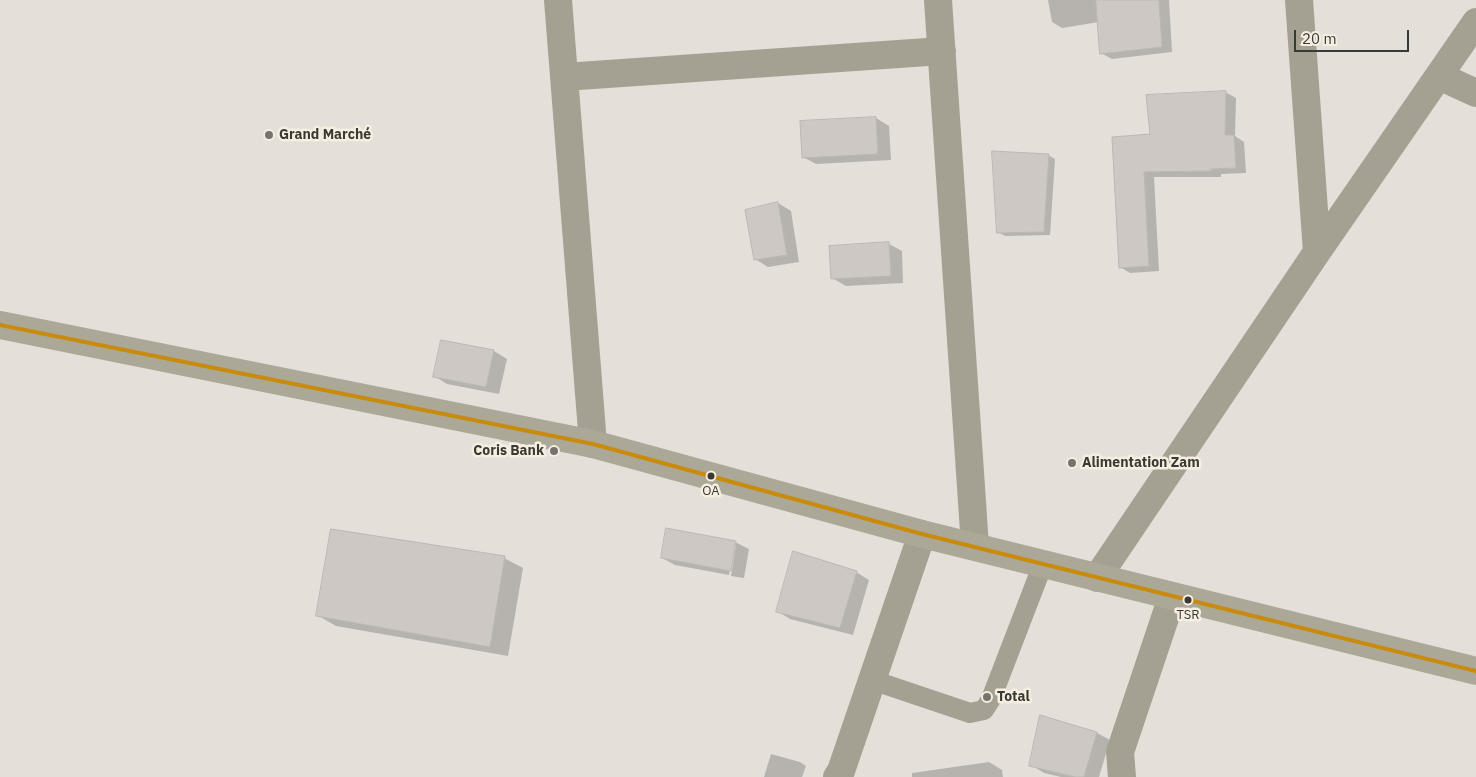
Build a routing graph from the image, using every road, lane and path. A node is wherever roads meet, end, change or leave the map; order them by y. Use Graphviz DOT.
graph roads {
  1 [pos="558,0"];
  2 [pos="938,0"];
  3 [pos="1299,0"];
  4 [pos="1476,22"];
  5 [pos="942,51"];
  6 [pos="1439,76"];
  7 [pos="564,77"];
  8 [pos="1476,93"];
  9 [pos="1317,252"];
  10 [pos="0,325"];
  11 [pos="593,444"];
  12 [pos="922,534"];
  13 [pos="975,546"];
  14 [pos="1043,564"];
  15 [pos="1097,578"];
  16 [pos="1172,597"];
  17 [pos="1476,671"];
  18 [pos="872,680"];
  19 [pos="837,777"];
  20 [pos="1122,777"];
  1 -- 7 [label="street"];
  2 -- 5 [label="street"];
  3 -- 9 [label="street"];
  4 -- 6 [label="street"];
  5 -- 7 [label="street"];
  5 -- 13 [label="street"];
  6 -- 8 [label="street"];
  6 -- 9 [label="street"];
  7 -- 11 [label="street"];
  9 -- 15 [label="street"];
  10 -- 11 [label="main road"];
  11 -- 12 [label="main road"];
  12 -- 13 [label="main road"];
  12 -- 18 [label="street"];
  13 -- 14 [label="main road"];
  14 -- 15 [label="main road"];
  14 -- 18 [label="lane"];
  15 -- 16 [label="main road"];
  16 -- 17 [label="main road"];
  16 -- 20 [label="street"];
  18 -- 19 [label="street"];
}
